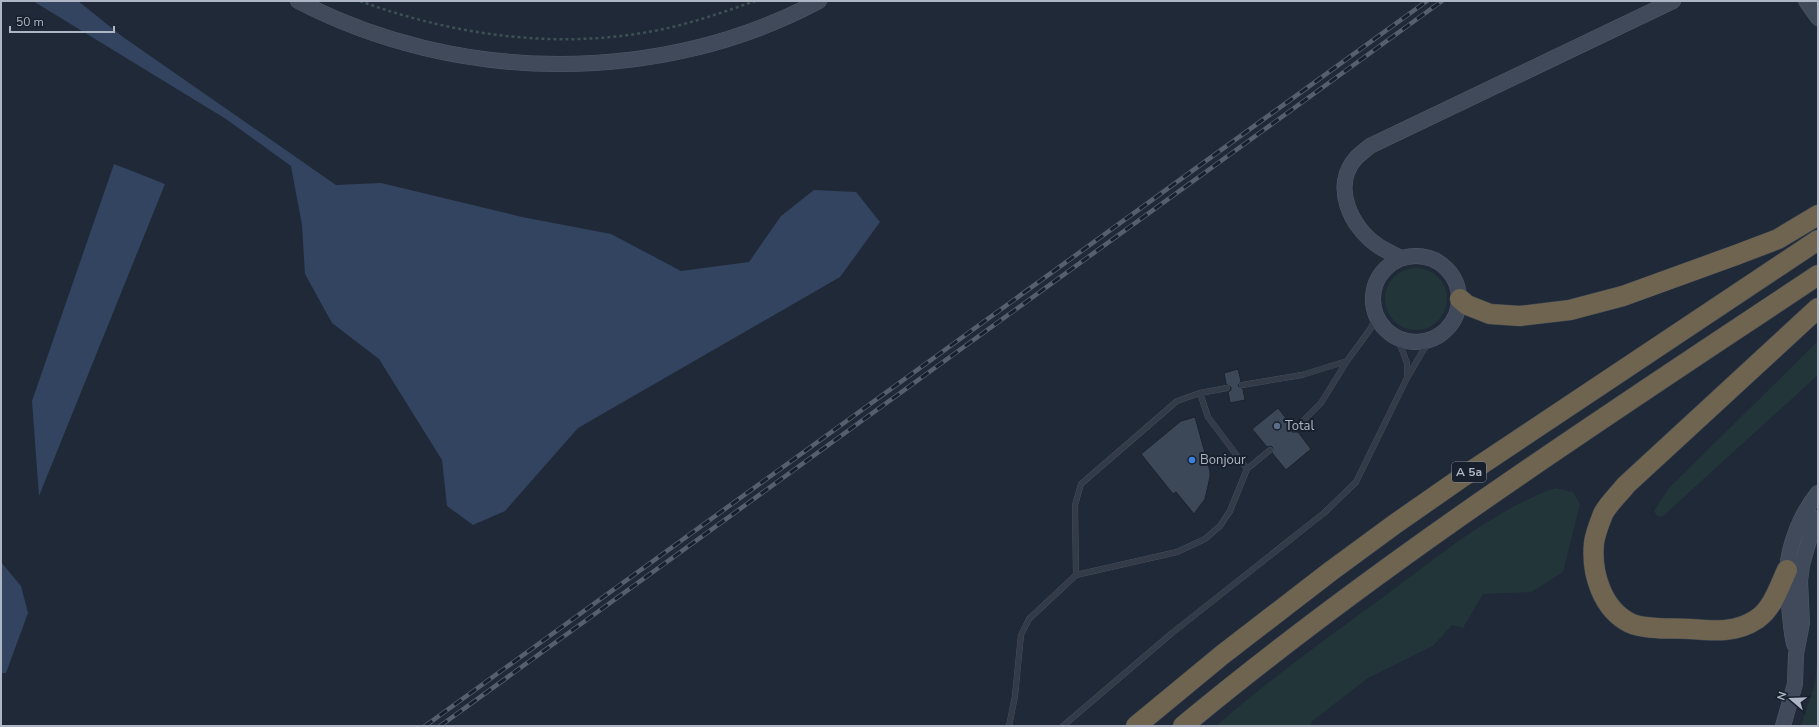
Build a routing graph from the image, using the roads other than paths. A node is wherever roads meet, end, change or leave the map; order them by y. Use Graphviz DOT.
graph roads {
  1 [pos="298,1"];
  2 [pos="818,1"];
  3 [pos="1673,1"];
  4 [pos="1806,1"];
  5 [pos="1818,18"];
  6 [pos="1818,215"];
  7 [pos="1818,240"];
  8 [pos="1402,258"];
  9 [pos="1818,275"];
  10 [pos="1460,299"];
  11 [pos="1818,308"];
  12 [pos="1376,315"];
  13 [pos="1434,338"];
  14 [pos="1398,339"];
  15 [pos="1346,361"];
  16 [pos="1407,378"];
  17 [pos="1242,385"];
  18 [pos="1227,388"];
  19 [pos="1200,393"];
  20 [pos="1295,429"];
  21 [pos="1270,450"];
  22 [pos="1247,469"];
  23 [pos="1818,493"];
  24 [pos="1818,518"];
  25 [pos="1787,570"];
  26 [pos="1076,575"];
  27 [pos="1796,654"];
  28 [pos="1009,726"];
  29 [pos="1063,726"];
  30 [pos="1136,726"];
  31 [pos="1183,726"];
  32 [pos="1783,726"];
  1 -- 2 [label="main road"];
  3 -- 8 [label="main road"];
  4 -- 5 [label="main road"];
  6 -- 10 [label="highway"];
  7 -- 30 [label="highway, A 5a"];
  8 -- 10 [label="main road"];
  8 -- 12 [label="main road"];
  9 -- 31 [label="highway, A 5a"];
  10 -- 13 [label="main road"];
  11 -- 25 [label="highway"];
  12 -- 14 [label="main road"];
  12 -- 15 [label="lane"];
  13 -- 14 [label="main road"];
  13 -- 16 [label="lane"];
  14 -- 16 [label="lane"];
  15 -- 17 [label="lane"];
  15 -- 20 [label="lane"];
  16 -- 29 [label="lane"];
  18 -- 19 [label="lane"];
  19 -- 22 [label="lane"];
  19 -- 26 [label="lane"];
  21 -- 22 [label="lane"];
  22 -- 26 [label="lane"];
  23 -- 25 [label="main road"];
  24 -- 27 [label="main road"];
  25 -- 27 [label="main road"];
  26 -- 28 [label="lane"];
  27 -- 32 [label="main road"];
}
